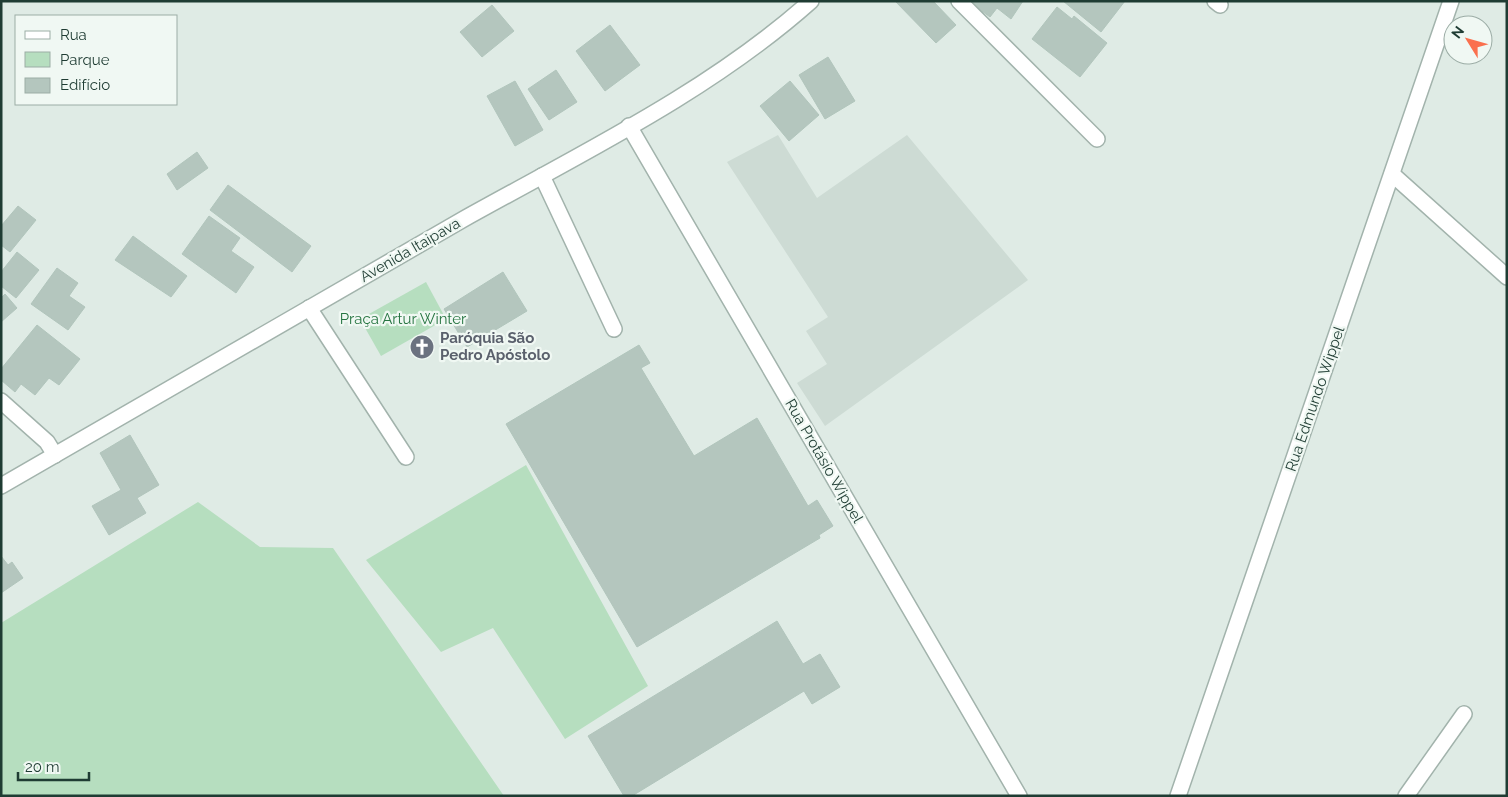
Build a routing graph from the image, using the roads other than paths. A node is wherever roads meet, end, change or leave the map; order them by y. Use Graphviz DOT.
graph roads {
  1 [pos="811,1"];
  2 [pos="959,1"];
  3 [pos="1451,1"];
  4 [pos="629,126"];
  5 [pos="1096,139"];
  6 [pos="1392,174"];
  7 [pos="542,176"];
  8 [pos="1507,277"];
  9 [pos="309,308"];
  10 [pos="614,329"];
  11 [pos="1,401"];
  12 [pos="55,455"];
  13 [pos="406,457"];
  14 [pos="1,486"];
  15 [pos="1464,714"];
  16 [pos="1019,796"];
  17 [pos="1178,796"];
  18 [pos="1406,796"];
  1 -- 4 [label="street, Avenida Itaipava"];
  2 -- 5 [label="street"];
  3 -- 6 [label="street, Rua Edmundo Wippel"];
  4 -- 7 [label="street, Avenida Itaipava"];
  4 -- 16 [label="street, Rua Protásio Wippel"];
  6 -- 8 [label="street"];
  6 -- 17 [label="street, Rua Edmundo Wippel"];
  7 -- 9 [label="street, Avenida Itaipava"];
  7 -- 10 [label="street"];
  9 -- 12 [label="street, Avenida Itaipava"];
  9 -- 13 [label="street"];
  11 -- 12 [label="street"];
  12 -- 14 [label="street, Avenida Itaipava"];
  15 -- 18 [label="street"];
}
